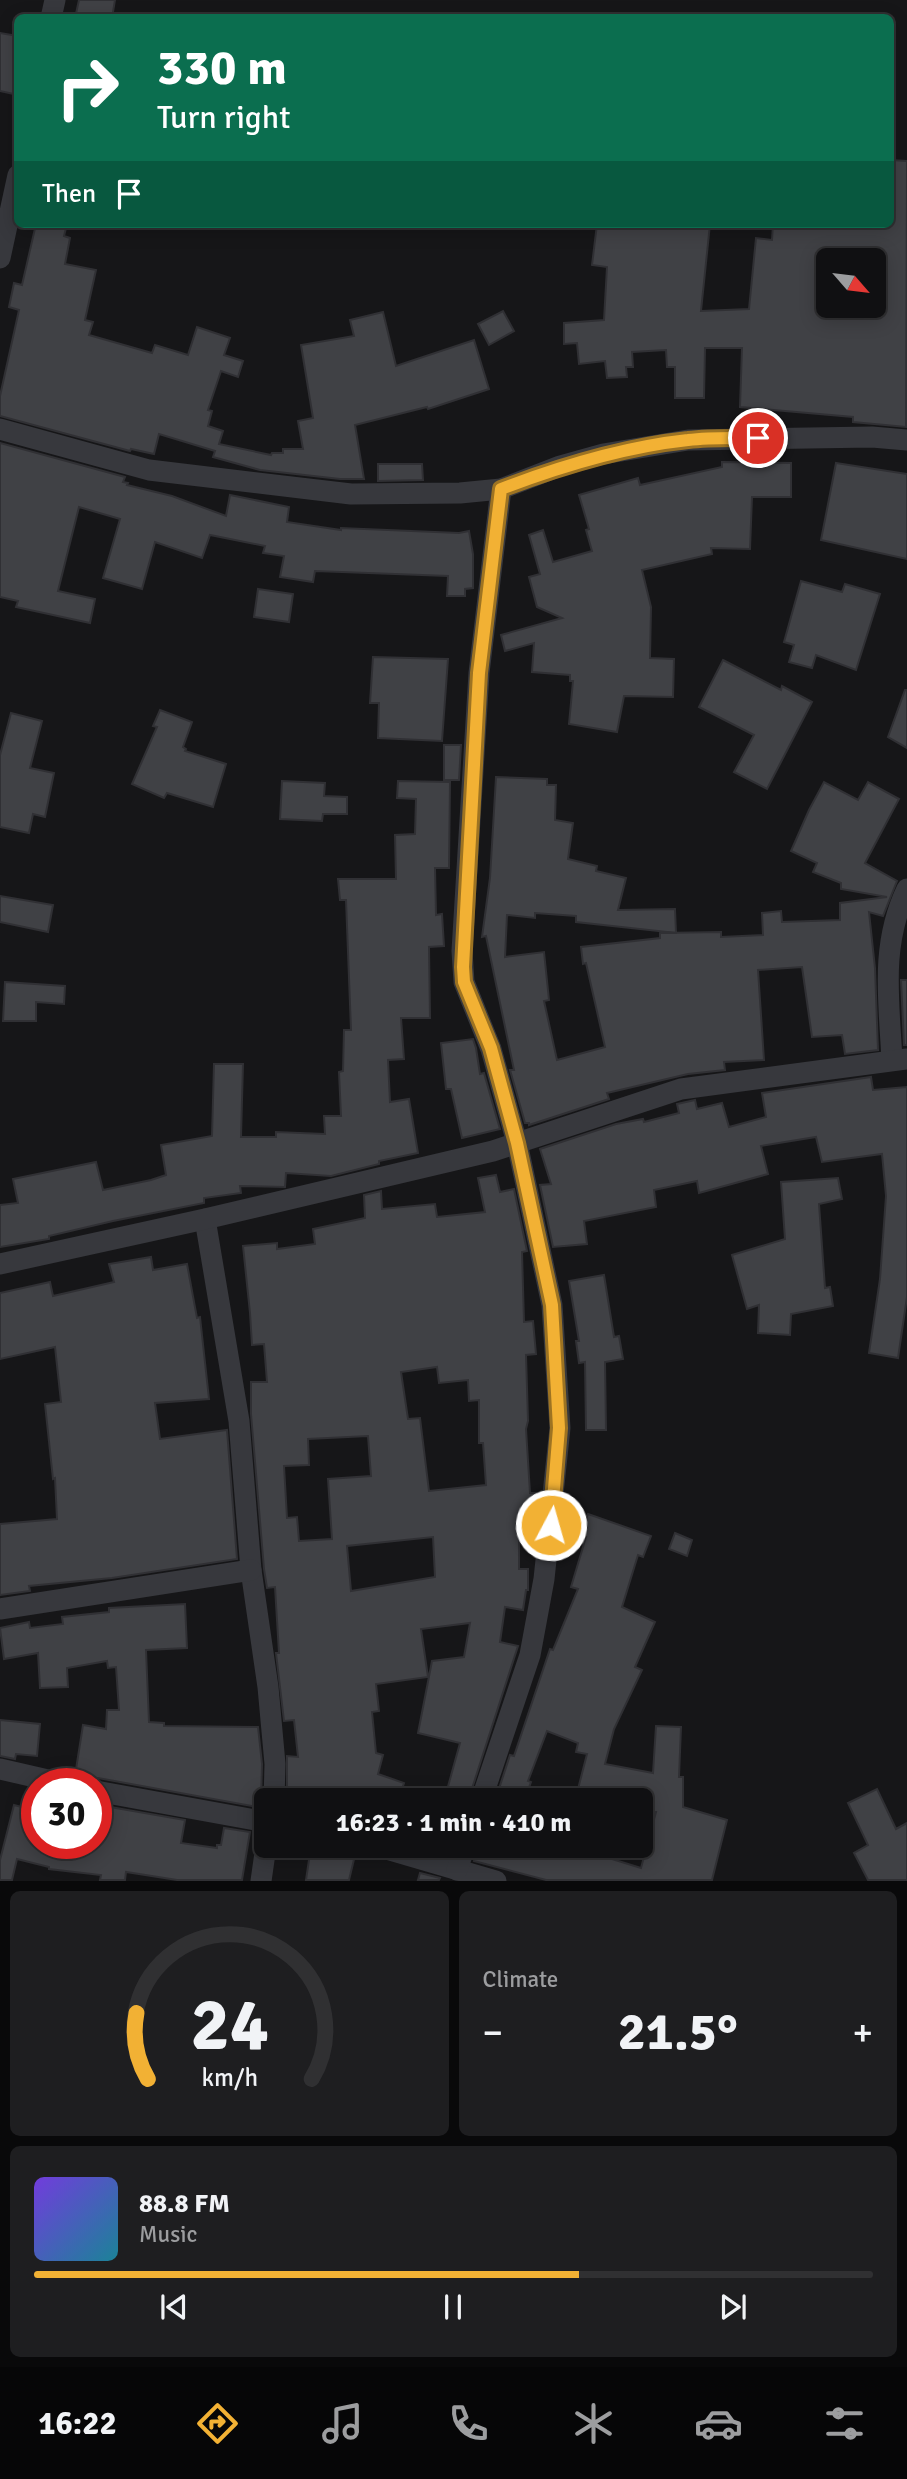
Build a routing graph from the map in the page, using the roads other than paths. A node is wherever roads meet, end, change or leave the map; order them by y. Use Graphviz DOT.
graph roads {
  1 [pos="14,193"];
  2 [pos="0,258"];
  3 [pos="0,429"];
  4 [pos="907,440"];
  5 [pos="501,489"];
  6 [pos="907,889"];
  7 [pos="900,1059"];
  8 [pos="517,1143"];
  9 [pos="205,1219"];
  10 [pos="0,1264"];
  11 [pos="251,1570"];
  12 [pos="0,1609"];
  13 [pos="0,1769"];
  14 [pos="21,1774"];
  15 [pos="274,1788"];
  16 [pos="485,1788"];
  17 [pos="112,1794"];
  18 [pos="254,1820"];
  19 [pos="264,1858"];
  20 [pos="416,1858"];
  21 [pos="461,1858"];
  22 [pos="457,1870"];
  23 [pos="261,1881"];
  24 [pos="496,1881"];
  1 -- 2 [label="street"];
  3 -- 5 [label="street"];
  4 -- 5 [label="street"];
  5 -- 8 [label="street"];
  6 -- 7 [label="street"];
  7 -- 8 [label="street"];
  8 -- 9 [label="street"];
  8 -- 16 [label="street"];
  9 -- 10 [label="street"];
  9 -- 11 [label="street"];
  11 -- 12 [label="street"];
  11 -- 15 [label="street"];
  13 -- 14 [label="street"];
  17 -- 18 [label="street"];
  19 -- 23 [label="street"];
  20 -- 22 [label="street"];
  21 -- 22 [label="street"];
  22 -- 24 [label="street"];
}
